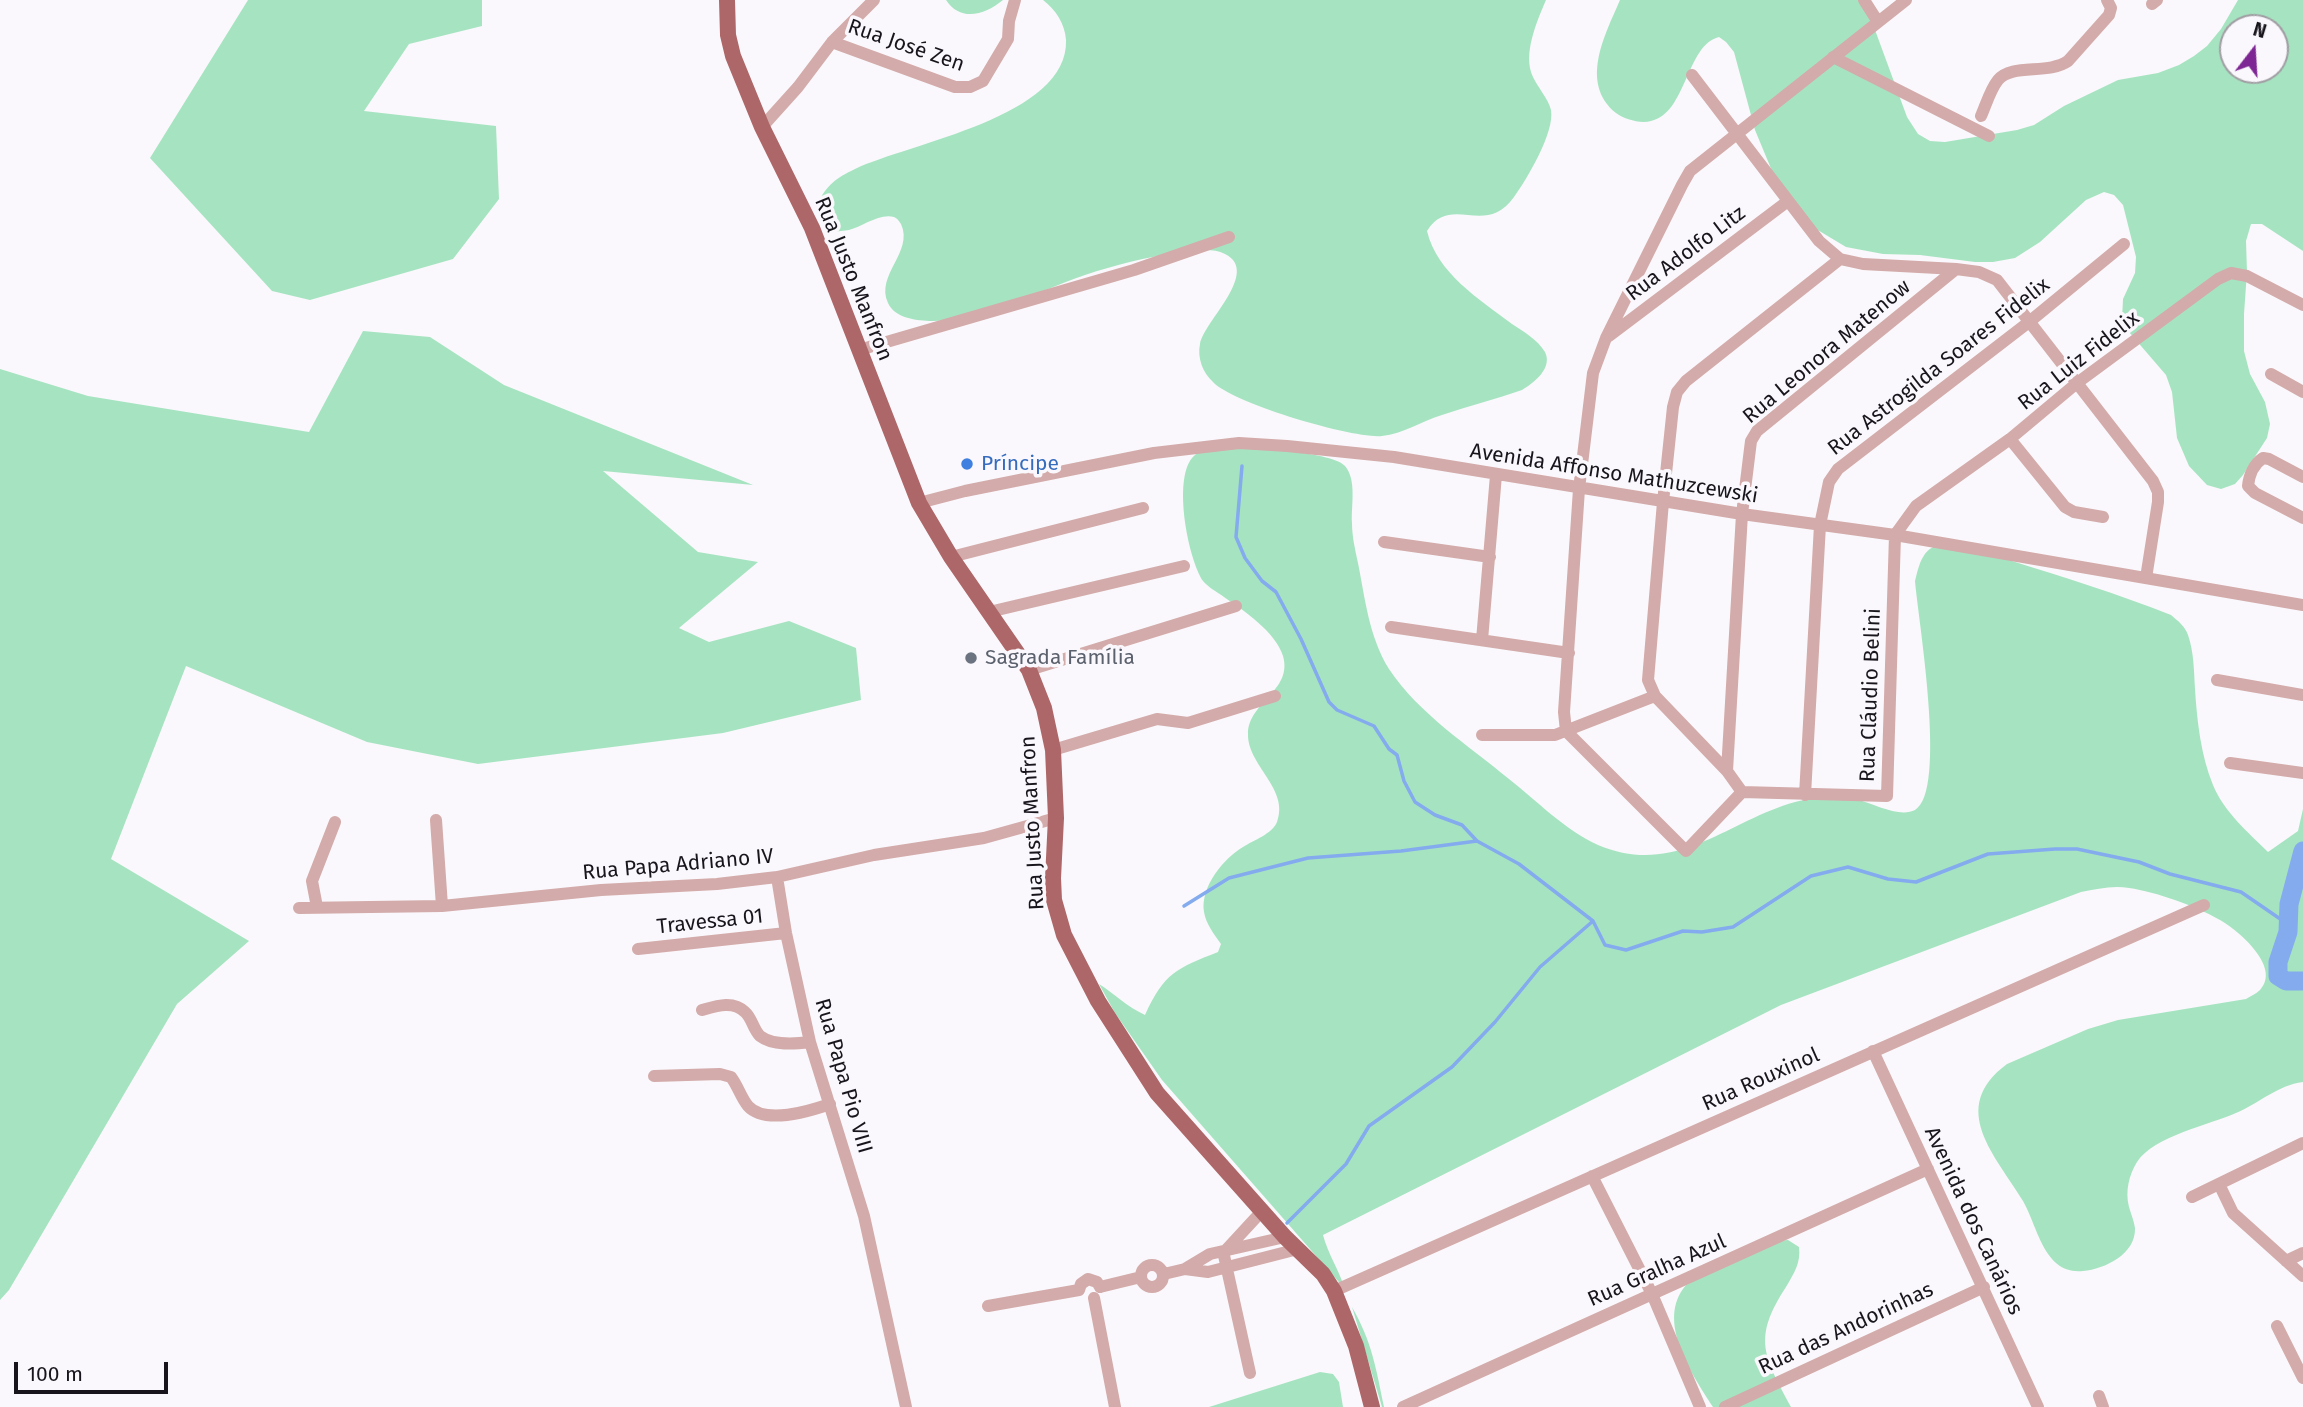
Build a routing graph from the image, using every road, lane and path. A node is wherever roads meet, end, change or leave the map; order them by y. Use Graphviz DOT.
graph roads {
  1 [pos="727,0"];
  2 [pos="874,0"];
  3 [pos="1015,0"];
  4 [pos="1864,0"];
  5 [pos="1906,0"];
  6 [pos="2107,0"];
  7 [pos="1878,22"];
  8 [pos="832,41"];
  9 [pos="1833,57"];
  10 [pos="1692,75"];
  11 [pos="1981,116"];
  12 [pos="762,127"];
  13 [pos="1737,132"];
  14 [pos="1989,136"];
  15 [pos="1788,201"];
  16 [pos="1229,237"];
  17 [pos="2124,244"];
  18 [pos="1840,259"];
  19 [pos="1956,269"];
  20 [pos="2303,305"];
  21 [pos="2029,322"];
  22 [pos="1606,338"];
  23 [pos="859,350"];
  24 [pos="2271,374"];
  25 [pos="2077,383"];
  26 [pos="2303,392"];
  27 [pos="2010,439"];
  28 [pos="1496,475"];
  29 [pos="2303,477"];
  30 [pos="1578,489"];
  31 [pos="1663,502"];
  32 [pos="919,503"];
  33 [pos="1143,508"];
  34 [pos="1742,514"];
  35 [pos="2103,517"];
  36 [pos="2303,518"];
  37 [pos="1820,525"];
  38 [pos="1895,535"];
  39 [pos="1384,542"];
  40 [pos="951,557"];
  41 [pos="1490,557"];
  42 [pos="1184,566"];
  43 [pos="2146,578"];
  44 [pos="2303,605"];
  45 [pos="1236,606"];
  46 [pos="989,612"];
  47 [pos="1391,627"];
  48 [pos="1482,640"];
  49 [pos="1569,653"];
  50 [pos="1029,670"];
  51 [pos="2217,680"];
  52 [pos="2303,695"];
  53 [pos="1275,696"];
  54 [pos="1654,696"];
  55 [pos="1566,731"];
  56 [pos="1482,735"];
  57 [pos="1053,750"];
  58 [pos="2230,763"];
  59 [pos="1727,771"];
  60 [pos="2303,773"];
  61 [pos="1742,792"];
  62 [pos="1805,795"];
  63 [pos="1056,818"];
  64 [pos="436,820"];
  65 [pos="335,822"];
  66 [pos="778,877"];
  67 [pos="2204,905"];
  68 [pos="442,906"];
  69 [pos="317,907"];
  70 [pos="299,908"];
  71 [pos="786,933"];
  72 [pos="638,949"];
  73 [pos="702,1010"];
  74 [pos="810,1042"];
  75 [pos="1873,1051"];
  76 [pos="654,1076"];
  77 [pos="830,1104"];
  78 [pos="2303,1143"];
  79 [pos="1928,1169"];
  80 [pos="1592,1176"];
  81 [pos="2219,1184"];
  82 [pos="2192,1197"];
  83 [pos="1262,1211"];
  84 [pos="1285,1237"];
  85 [pos="1298,1249"];
  86 [pos="1224,1251"];
  87 [pos="2303,1253"];
  88 [pos="2286,1261"];
  89 [pos="1227,1268"];
  90 [pos="1185,1269"];
  91 [pos="2303,1276"];
  92 [pos="1984,1287"];
  93 [pos="1079,1290"];
  94 [pos="1334,1292"];
  95 [pos="1097,1293"];
  96 [pos="1652,1294"];
  97 [pos="988,1306"];
  98 [pos="2277,1326"];
  99 [pos="1250,1373"];
  100 [pos="2303,1378"];
  101 [pos="906,1407"];
  102 [pos="1115,1407"];
  103 [pos="1372,1407"];
  104 [pos="1403,1407"];
  105 [pos="1700,1407"];
  106 [pos="1725,1407"];
  107 [pos="2038,1407"];
  1 -- 12 [label="main road, Rua Justo Manfron"];
  2 -- 8 [label="street"];
  3 -- 8 [label="street, Rua José Zen"];
  4 -- 7 [label="street"];
  5 -- 7 [label="street"];
  6 -- 11 [label="street"];
  7 -- 9 [label="street"];
  8 -- 12 [label="street"];
  9 -- 13 [label="street"];
  9 -- 14 [label="street"];
  10 -- 13 [label="street"];
  12 -- 23 [label="main road, Rua Justo Manfron"];
  13 -- 15 [label="street"];
  13 -- 22 [label="street"];
  15 -- 18 [label="street"];
  15 -- 22 [label="street, Rua Adolfo Litz"];
  16 -- 23 [label="street"];
  17 -- 21 [label="street, Rua Astrogilda Soares Fidelix"];
  18 -- 19 [label="street"];
  18 -- 31 [label="street"];
  19 -- 21 [label="street"];
  19 -- 34 [label="street, Rua Leonora Matenow"];
  20 -- 25 [label="street, Rua Luiz Fidelix"];
  21 -- 25 [label="street"];
  21 -- 37 [label="street, Rua Astrogilda Soares Fidelix"];
  22 -- 30 [label="street"];
  23 -- 32 [label="main road, Rua Justo Manfron"];
  24 -- 26 [label="street"];
  25 -- 27 [label="street, Rua Luiz Fidelix"];
  25 -- 43 [label="street"];
  27 -- 35 [label="street"];
  27 -- 38 [label="street, Rua Luiz Fidelix"];
  28 -- 30 [label="street, Avenida Affonso Mathuzcewski"];
  28 -- 32 [label="street, Avenida Affonso Mathuzcewski"];
  28 -- 41 [label="street"];
  29 -- 36 [label="street"];
  30 -- 31 [label="street, Avenida Affonso Mathuzcewski"];
  30 -- 49 [label="street"];
  31 -- 34 [label="street, Avenida Affonso Mathuzcewski"];
  31 -- 54 [label="street"];
  32 -- 40 [label="main road, Rua Justo Manfron"];
  33 -- 40 [label="street"];
  34 -- 37 [label="street, Avenida Affonso Mathuzcewski"];
  34 -- 59 [label="street, Rua Leonora Matenow"];
  37 -- 38 [label="street, Avenida Affonso Mathuzcewski"];
  37 -- 62 [label="street, Rua Astrogilda Soares Fidelix"];
  38 -- 43 [label="street, Avenida Affonso Mathuzcewski"];
  38 -- 62 [label="street, Rua Cláudio Belini"];
  39 -- 41 [label="street"];
  40 -- 46 [label="main road, Rua Justo Manfron"];
  41 -- 48 [label="street"];
  42 -- 46 [label="street"];
  43 -- 44 [label="street, Avenida Affonso Mathuzcewski"];
  45 -- 50 [label="street"];
  46 -- 50 [label="main road, Rua Justo Manfron"];
  47 -- 48 [label="street"];
  48 -- 49 [label="street"];
  49 -- 55 [label="street"];
  50 -- 57 [label="main road, Rua Justo Manfron"];
  51 -- 52 [label="street"];
  53 -- 57 [label="street"];
  54 -- 55 [label="street"];
  54 -- 59 [label="street"];
  55 -- 56 [label="street"];
  55 -- 61 [label="street"];
  57 -- 63 [label="main road, Rua Justo Manfron"];
  58 -- 60 [label="street"];
  59 -- 61 [label="street"];
  61 -- 62 [label="street, Rua Cláudio Belini"];
  63 -- 66 [label="street, Rua Papa Adriano IV"];
  63 -- 83 [label="main road, Rua Justo Manfron"];
  64 -- 68 [label="street"];
  65 -- 69 [label="street"];
  66 -- 68 [label="street, Rua Papa Adriano IV"];
  66 -- 71 [label="street, Rua Papa Pio VIII"];
  67 -- 75 [label="street, Rua Rouxinol"];
  68 -- 69 [label="street, Rua Papa Adriano IV"];
  69 -- 70 [label="street, Rua Papa Adriano IV"];
  71 -- 72 [label="street, Travessa 01"];
  71 -- 74 [label="street, Rua Papa Pio VIII"];
  73 -- 74 [label="street"];
  74 -- 77 [label="street, Rua Papa Pio VIII"];
  75 -- 79 [label="street, Avenida dos Canários"];
  75 -- 80 [label="street, Rua Rouxinol"];
  76 -- 77 [label="street"];
  77 -- 101 [label="street, Rua Papa Pio VIII"];
  78 -- 81 [label="street"];
  79 -- 92 [label="street, Avenida dos Canários"];
  79 -- 96 [label="street, Rua Gralha Azul"];
  80 -- 94 [label="street, Rua Rouxinol"];
  80 -- 96 [label="street"];
  81 -- 82 [label="street"];
  81 -- 88 [label="street"];
  83 -- 84 [label="main road, Rua Justo Manfron"];
  83 -- 86 [label="street"];
  84 -- 85 [label="main road, Rua Justo Manfron"];
  84 -- 86 [label="street"];
  85 -- 89 [label="street"];
  85 -- 94 [label="main road, Rua Justo Manfron"];
  86 -- 89 [label="street"];
  86 -- 90 [label="street"];
  87 -- 88 [label="street"];
  88 -- 91 [label="street"];
  89 -- 90 [label="street"];
  89 -- 99 [label="street"];
  90 -- 95 [label="street"];
  92 -- 106 [label="street, Rua das Andorinhas"];
  92 -- 107 [label="street, Avenida dos Canários"];
  93 -- 95 [label="street"];
  93 -- 95 [label="street"];
  93 -- 97 [label="street"];
  94 -- 103 [label="main road, Rua Justo Manfron"];
  95 -- 102 [label="street"];
  96 -- 104 [label="street, Rua Gralha Azul"];
  96 -- 105 [label="street"];
  98 -- 100 [label="street"];
}
